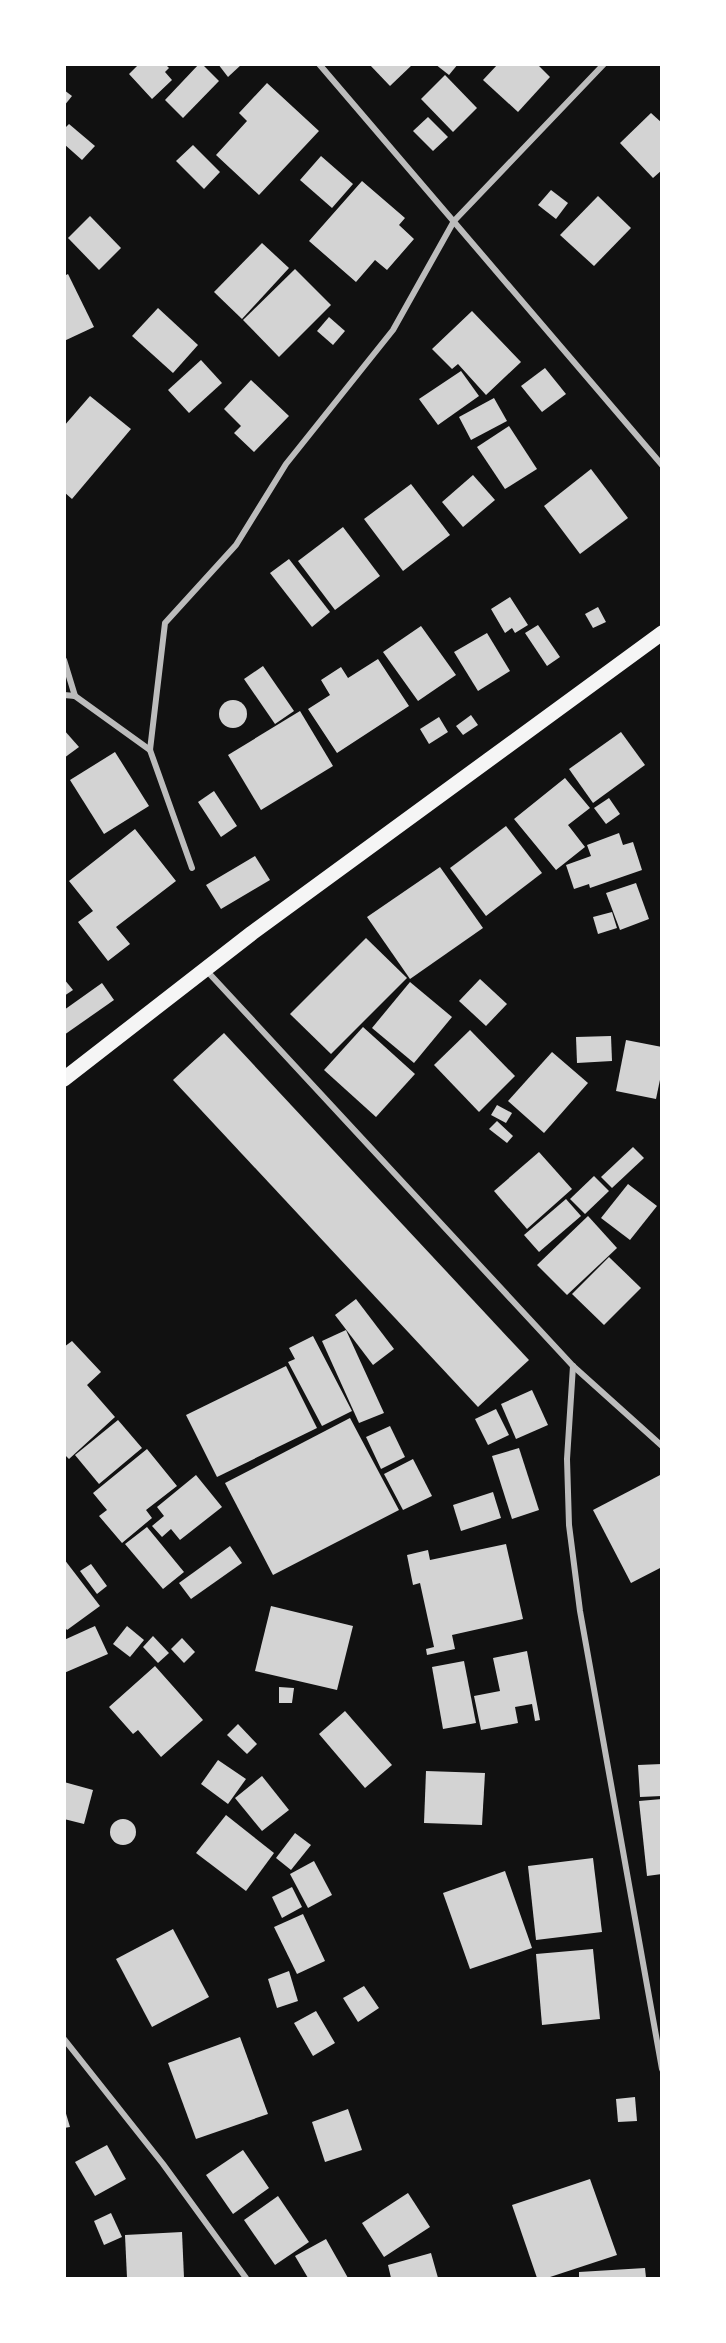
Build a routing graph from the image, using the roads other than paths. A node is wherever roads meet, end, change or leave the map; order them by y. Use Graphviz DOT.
graph roads {
  1 [pos="319,64"];
  2 [pos="604,64"];
  3 [pos="454,221"];
  4 [pos="662,465"];
  5 [pos="662,633"];
  6 [pos="64,660"];
  7 [pos="64,695"];
  8 [pos="75,696"];
  9 [pos="150,750"];
  10 [pos="192,868"];
  11 [pos="206,970"];
  12 [pos="64,1079"];
  13 [pos="573,1366"];
  14 [pos="662,1446"];
  15 [pos="64,2039"];
  16 [pos="662,2069"];
  17 [pos="246,2278"];
  1 -- 3 [label="street"];
  2 -- 3 [label="street"];
  3 -- 4 [label="street"];
  3 -- 9 [label="street"];
  5 -- 11 [label="main road"];
  6 -- 8 [label="street"];
  7 -- 8 [label="street"];
  8 -- 9 [label="street"];
  9 -- 10 [label="street"];
  11 -- 12 [label="main road"];
  11 -- 13 [label="street"];
  13 -- 14 [label="street"];
  13 -- 16 [label="street"];
  15 -- 17 [label="street"];
}
